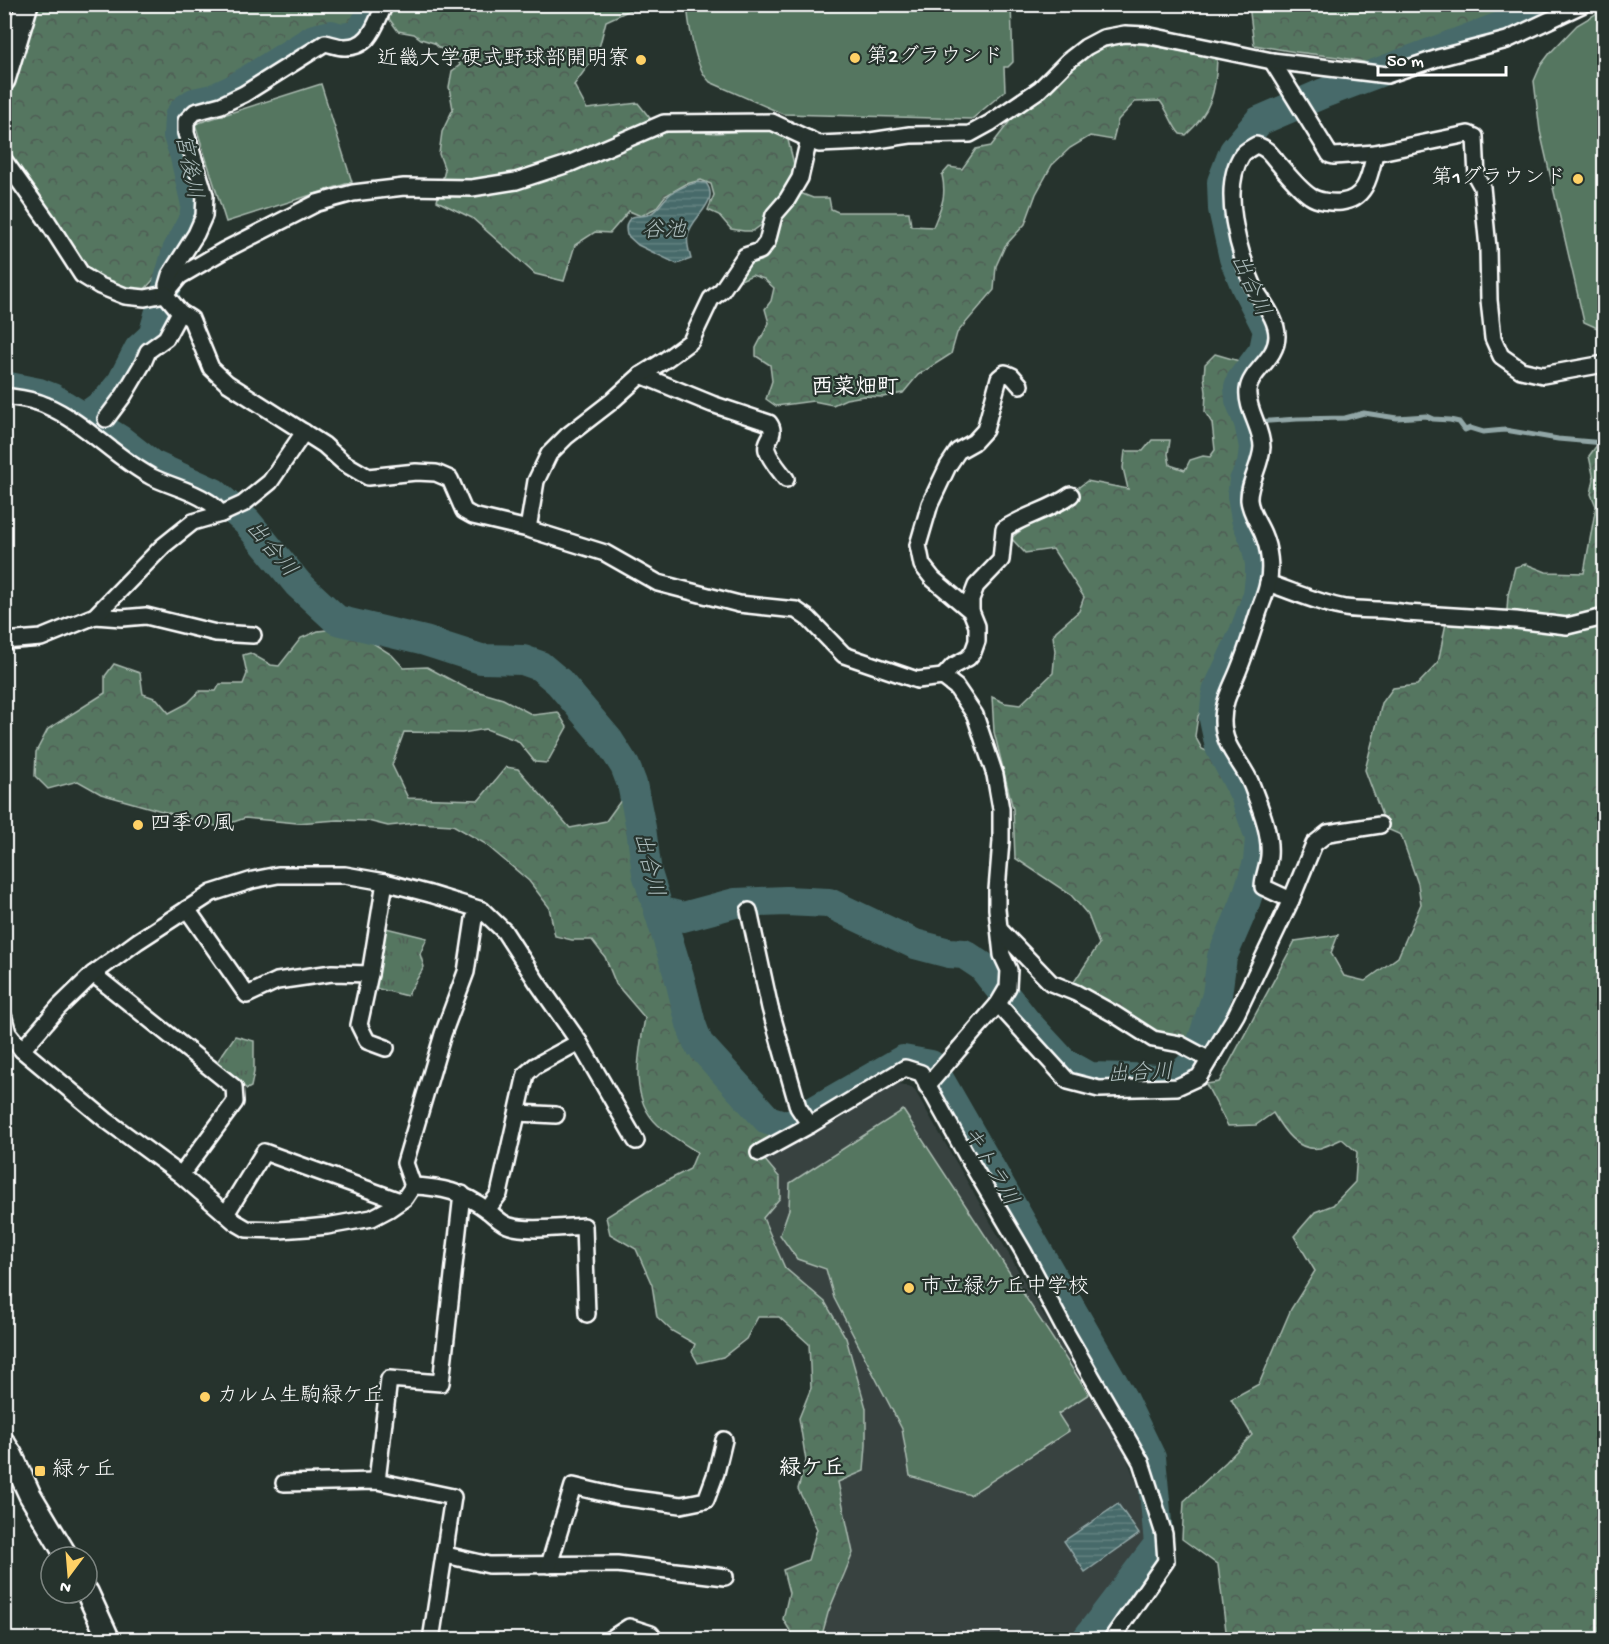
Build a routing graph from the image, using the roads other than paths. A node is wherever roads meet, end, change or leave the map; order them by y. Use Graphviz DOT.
graph roads {
  1 [pos="27,4"];
  2 [pos="385,4"];
  3 [pos="1584,4"];
  4 [pos="1272,62"];
  5 [pos="4,80"];
  6 [pos="809,140"];
  7 [pos="1376,153"];
  8 [pos="4,160"];
  9 [pos="165,294"];
  10 [pos="180,312"];
  11 [pos="1605,364"];
  12 [pos="641,375"];
  13 [pos="1020,385"];
  14 [pos="4,396"];
  15 [pos="106,419"];
  16 [pos="304,432"];
  17 [pos="786,479"];
  18 [pos="1071,495"];
  19 [pos="221,514"];
  20 [pos="528,529"];
  21 [pos="1268,583"];
  22 [pos="971,611"];
  23 [pos="95,616"];
  24 [pos="1605,617"];
  25 [pos="254,635"];
  26 [pos="4,641"];
  27 [pos="943,677"];
  28 [pos="1380,825"];
  29 [pos="386,882"];
  30 [pos="1291,900"];
  31 [pos="187,909"];
  32 [pos="482,910"];
  33 [pos="748,911"];
  34 [pos="1000,930"];
  35 [pos="370,974"];
  36 [pos="93,975"];
  37 [pos="998,1004"];
  38 [pos="4,1018"];
  39 [pos="579,1042"];
  40 [pos="386,1048"];
  41 [pos="22,1050"];
  42 [pos="1208,1059"];
  43 [pos="927,1086"];
  44 [pos="518,1113"];
  45 [pos="556,1115"];
  46 [pos="810,1125"];
  47 [pos="636,1141"];
  48 [pos="759,1153"];
  49 [pos="181,1175"];
  50 [pos="413,1186"];
  51 [pos="462,1194"];
  52 [pos="400,1201"];
  53 [pos="487,1210"];
  54 [pos="226,1214"];
  55 [pos="587,1314"];
  56 [pos="724,1440"];
  57 [pos="7,1452"];
  58 [pos="377,1482"];
  59 [pos="284,1483"];
  60 [pos="61,1545"];
  61 [pos="446,1555"];
  62 [pos="549,1565"];
  63 [pos="725,1577"];
  64 [pos="93,1605"];
  65 [pos="1117,1637"];
  66 [pos="109,1640"];
  67 [pos="431,1640"];
  68 [pos="609,1640"];
  69 [pos="655,1640"];
  1 -- 5 [label="street"];
  2 -- 9 [label="street"];
  3 -- 4 [label="street"];
  4 -- 6 [label="street"];
  4 -- 7 [label="street"];
  6 -- 9 [label="street"];
  6 -- 12 [label="street"];
  7 -- 11 [label="street"];
  7 -- 21 [label="street"];
  8 -- 9 [label="street"];
  9 -- 10 [label="street"];
  10 -- 15 [label="street"];
  10 -- 16 [label="street"];
  12 -- 17 [label="street"];
  12 -- 20 [label="street"];
  13 -- 22 [label="street"];
  14 -- 19 [label="street"];
  16 -- 19 [label="street"];
  16 -- 20 [label="street"];
  18 -- 22 [label="street"];
  19 -- 23 [label="street"];
  20 -- 27 [label="street"];
  21 -- 24 [label="street"];
  21 -- 30 [label="street"];
  22 -- 27 [label="street"];
  23 -- 25 [label="street"];
  23 -- 26 [label="street"];
  27 -- 34 [label="street"];
  28 -- 30 [label="street"];
  29 -- 31 [label="street"];
  29 -- 32 [label="street"];
  29 -- 35 [label="street"];
  30 -- 42 [label="street"];
  31 -- 35 [label="street"];
  31 -- 36 [label="street"];
  32 -- 39 [label="street"];
  32 -- 50 [label="street"];
  33 -- 46 [label="street"];
  34 -- 37 [label="street"];
  34 -- 42 [label="street"];
  35 -- 40 [label="street"];
  36 -- 41 [label="street"];
  36 -- 49 [label="street"];
  37 -- 42 [label="street"];
  37 -- 43 [label="street"];
  38 -- 41 [label="street"];
  39 -- 44 [label="street"];
  39 -- 47 [label="street"];
  41 -- 49 [label="street"];
  43 -- 46 [label="street"];
  43 -- 65 [label="street"];
  44 -- 45 [label="street"];
  44 -- 53 [label="street"];
  46 -- 48 [label="street"];
  49 -- 54 [label="street"];
  50 -- 51 [label="street"];
  50 -- 52 [label="street"];
  51 -- 53 [label="street"];
  51 -- 58 [label="street"];
  52 -- 54 [label="street"];
  52 -- 54 [label="street"];
  53 -- 55 [label="street"];
  56 -- 62 [label="street"];
  57 -- 60 [label="street"];
  58 -- 59 [label="street"];
  58 -- 61 [label="street"];
  61 -- 62 [label="street"];
  61 -- 67 [label="street"];
  62 -- 63 [label="street"];
  64 -- 66 [label="street"];
  68 -- 69 [label="street"];
}
